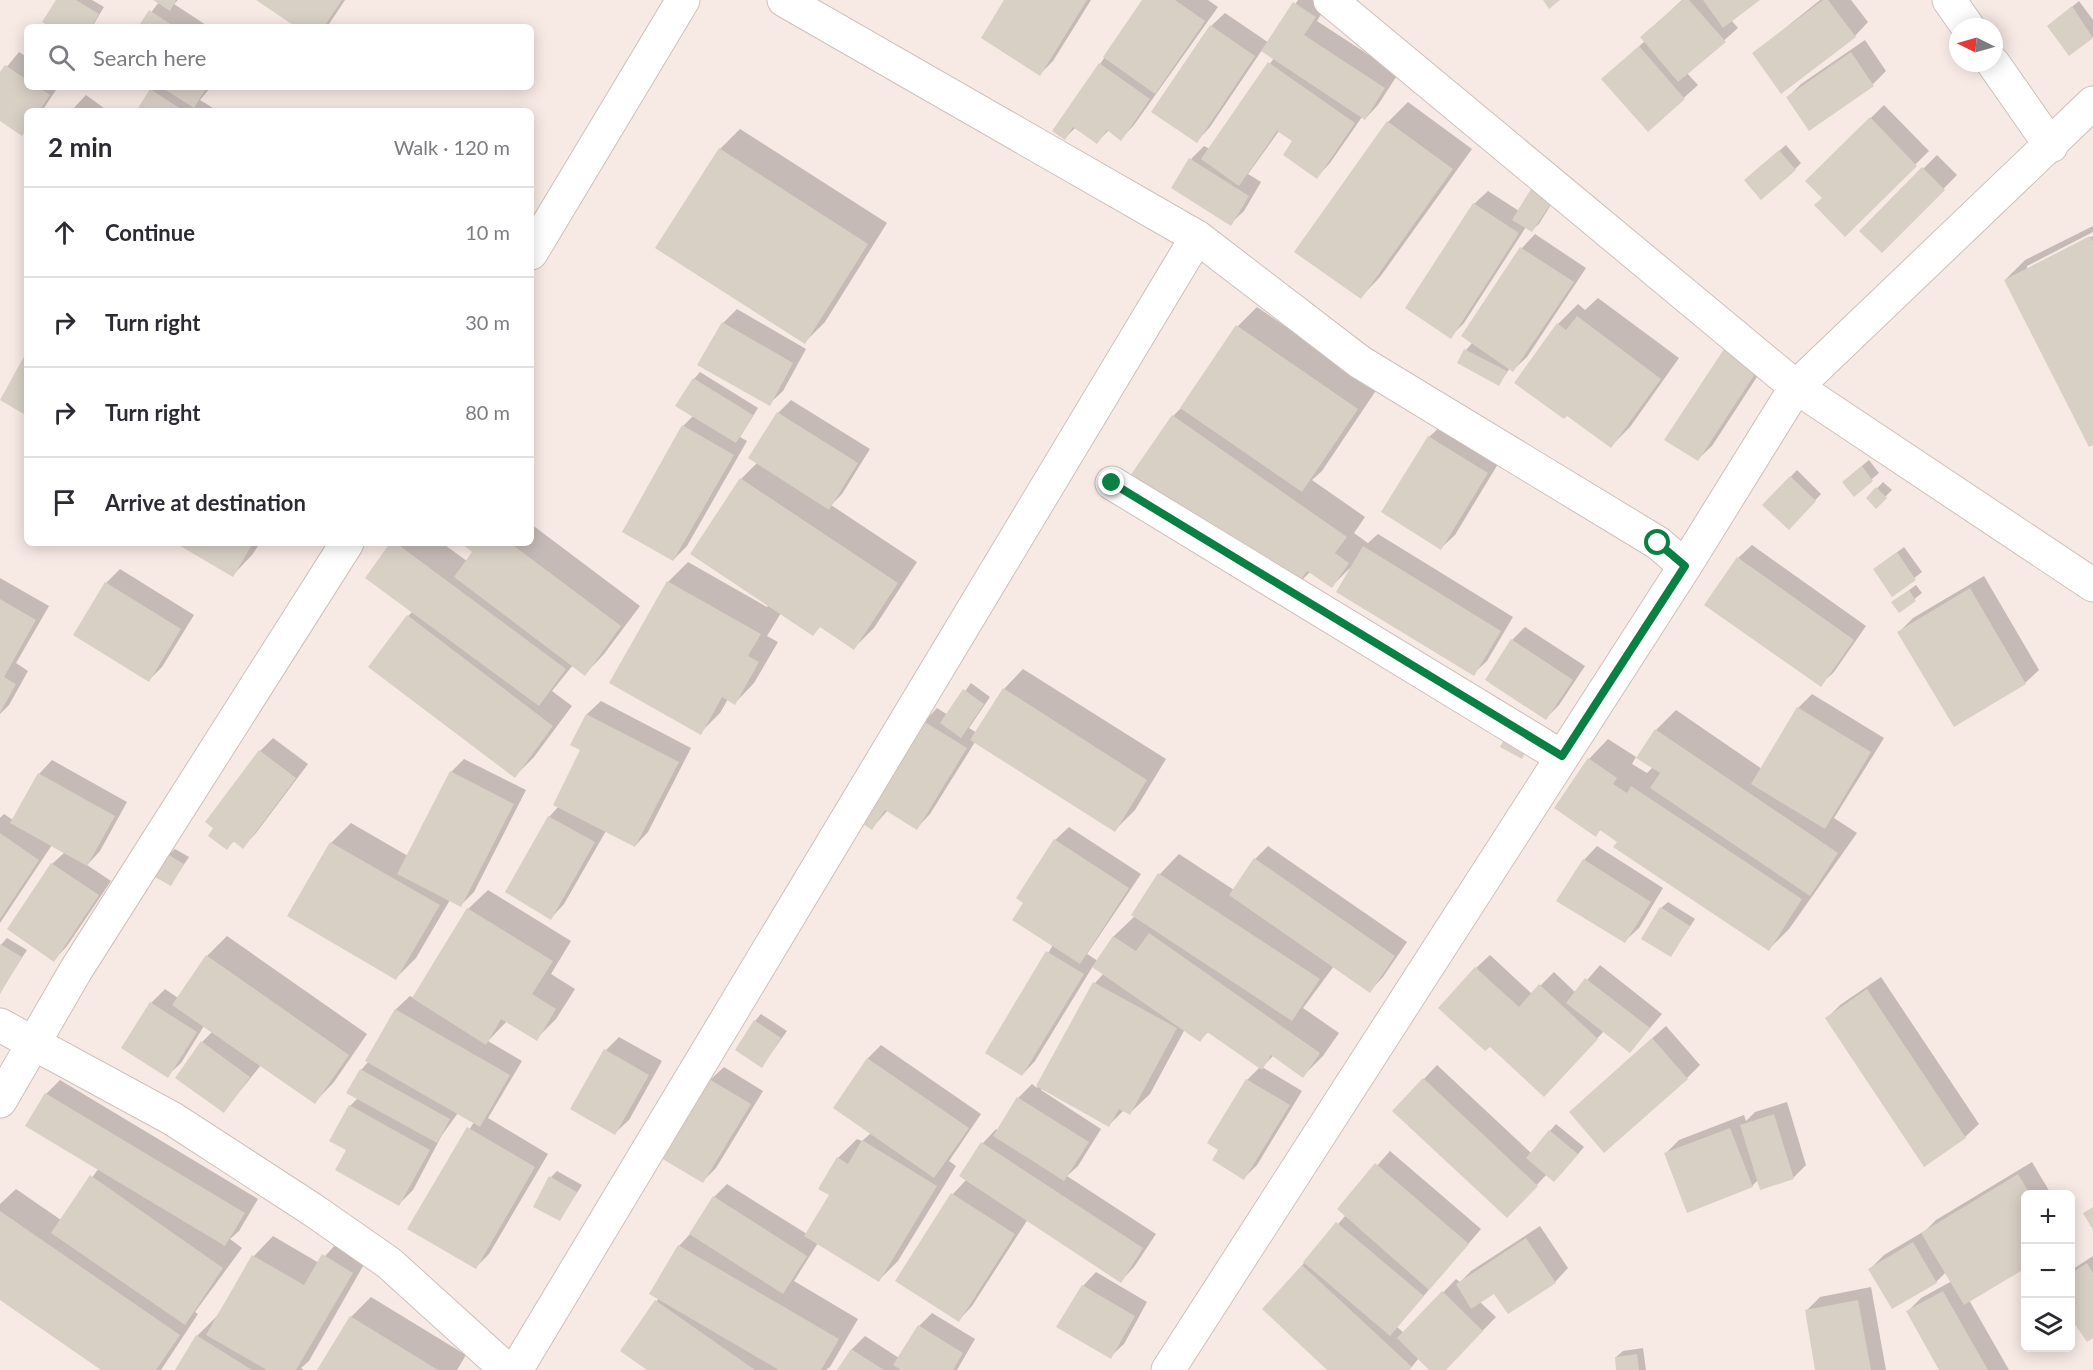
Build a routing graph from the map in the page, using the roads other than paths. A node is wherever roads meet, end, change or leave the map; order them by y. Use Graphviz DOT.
graph roads {
  1 [pos="683,0"];
  2 [pos="784,0"];
  3 [pos="1330,0"];
  4 [pos="1949,0"];
  5 [pos="1962,18"];
  6 [pos="1999,72"];
  7 [pos="2093,103"];
  8 [pos="2051,146"];
  9 [pos="1197,237"];
  10 [pos="534,249"];
  11 [pos="1796,387"];
  12 [pos="1112,483"];
  13 [pos="345,546"];
  14 [pos="1685,566"];
  15 [pos="2093,585"];
  16 [pos="1562,756"];
  17 [pos="0,1025"];
  18 [pos="34,1046"];
  19 [pos="0,1101"];
  20 [pos="507,1370"];
  21 [pos="516,1370"];
  22 [pos="1168,1370"];
  1 -- 10 [label="street"];
  2 -- 9 [label="street"];
  3 -- 11 [label="street"];
  4 -- 5 [label="street"];
  6 -- 8 [label="street"];
  7 -- 8 [label="street"];
  8 -- 11 [label="street"];
  9 -- 14 [label="street"];
  9 -- 21 [label="street"];
  11 -- 14 [label="street"];
  11 -- 15 [label="street"];
  12 -- 16 [label="street"];
  13 -- 18 [label="street"];
  14 -- 16 [label="street"];
  16 -- 22 [label="street"];
  17 -- 18 [label="street"];
  18 -- 19 [label="street"];
  18 -- 20 [label="street"];
}
